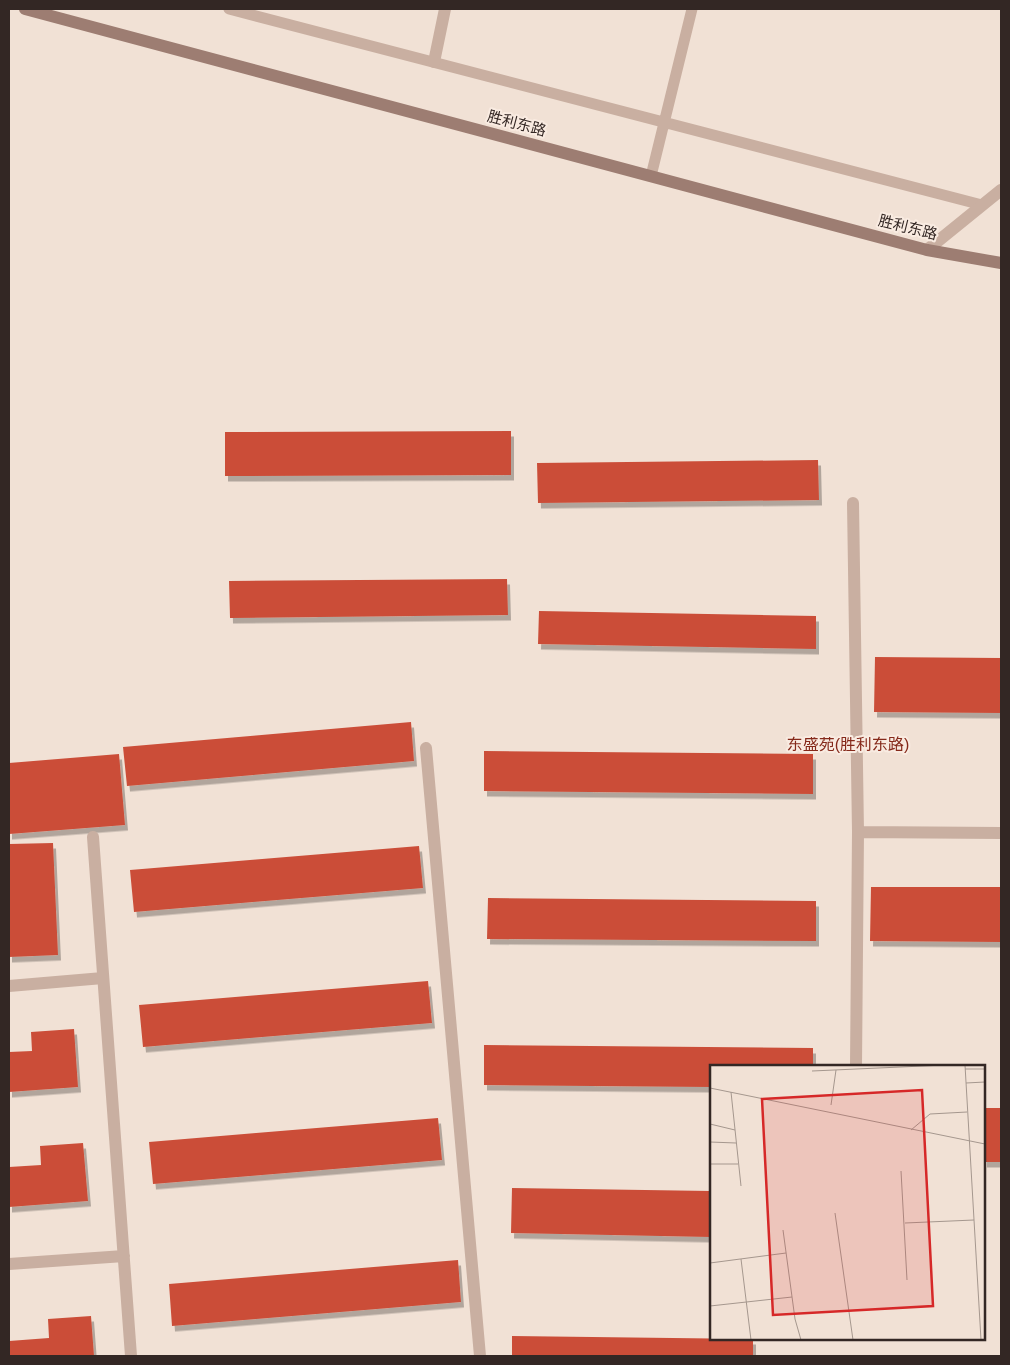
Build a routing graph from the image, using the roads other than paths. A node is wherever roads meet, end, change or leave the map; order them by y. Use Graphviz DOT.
graph roads {
  1 [pos="25,9"];
  2 [pos="229,9"];
  3 [pos="445,9"];
  4 [pos="692,9"];
  5 [pos="434,62"];
  6 [pos="664,122"];
  7 [pos="651,176"];
  8 [pos="1001,190"];
  9 [pos="982,205"];
  10 [pos="927,250"];
  11 [pos="1001,263"];
  12 [pos="853,503"];
  13 [pos="426,748"];
  14 [pos="858,832"];
  15 [pos="1001,833"];
  16 [pos="93,836"];
  17 [pos="103,978"];
  18 [pos="9,986"];
  19 [pos="856,1065"];
  20 [pos="124,1256"];
  21 [pos="9,1264"];
  22 [pos="131,1356"];
  23 [pos="480,1356"];
  1 -- 7 [label="main road, 胜利东路"];
  2 -- 5 [label="lane"];
  3 -- 5 [label="street"];
  4 -- 6 [label="lane"];
  5 -- 6 [label="lane"];
  6 -- 7 [label="lane"];
  6 -- 9 [label="lane"];
  7 -- 10 [label="main road, 胜利东路"];
  8 -- 9 [label="street"];
  9 -- 10 [label="street"];
  10 -- 11 [label="main road, 胜利东路"];
  12 -- 14 [label="street"];
  13 -- 23 [label="street"];
  14 -- 15 [label="street"];
  14 -- 19 [label="street"];
  16 -- 17 [label="street"];
  17 -- 18 [label="street"];
  17 -- 20 [label="street"];
  20 -- 21 [label="street"];
  20 -- 22 [label="street"];
}
